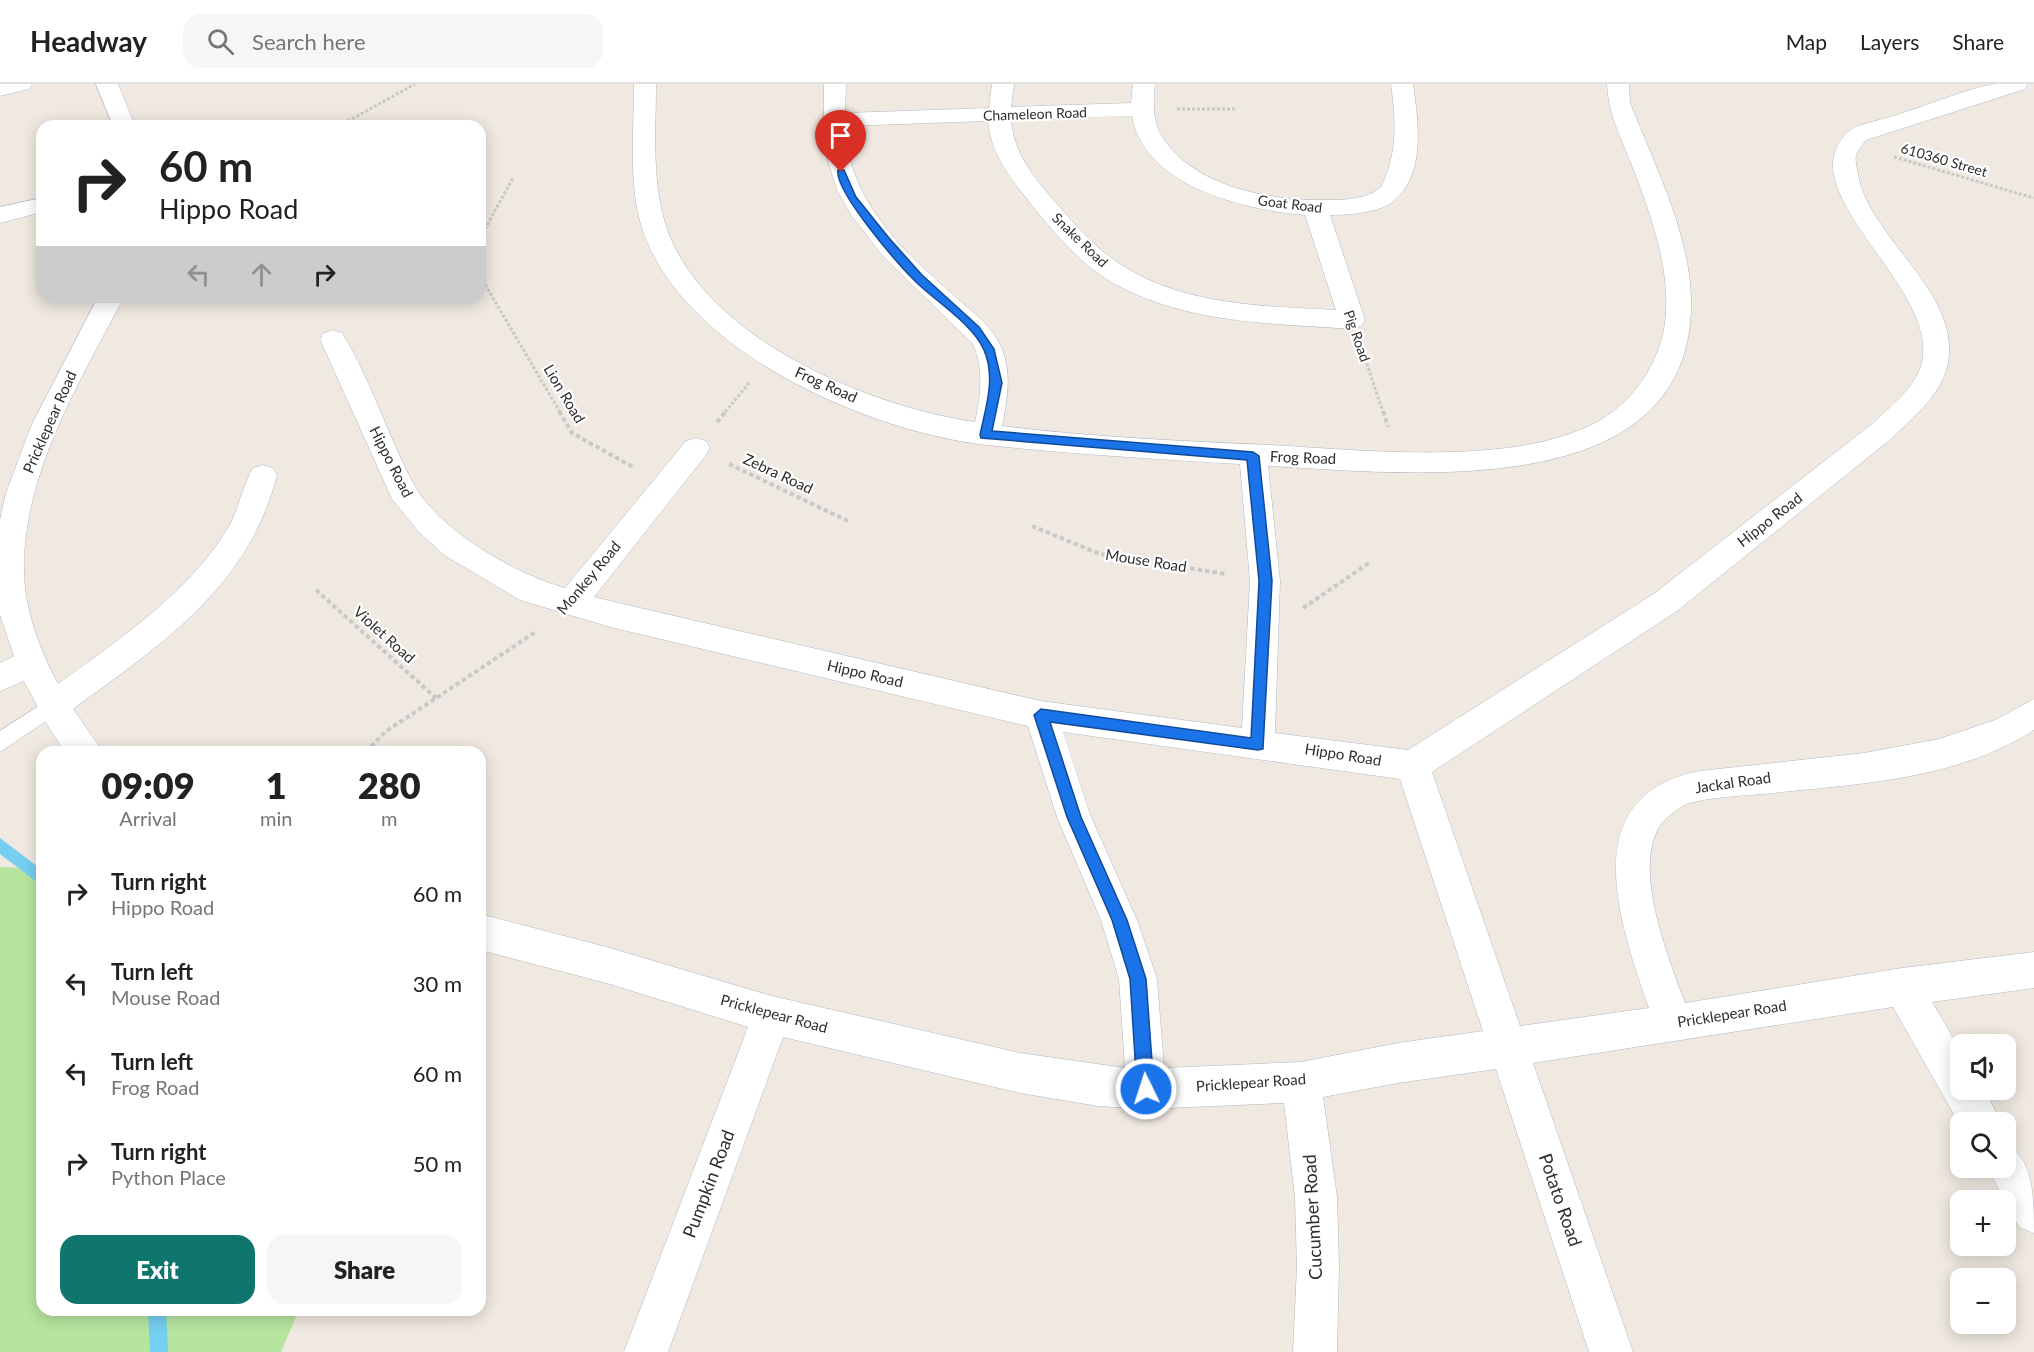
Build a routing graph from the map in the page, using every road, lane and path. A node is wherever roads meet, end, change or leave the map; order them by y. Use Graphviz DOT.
graph roads {
  1 [pos="21,84"];
  2 [pos="107,84"];
  3 [pos="415,84"];
  4 [pos="645,84"];
  5 [pos="836,84"];
  6 [pos="1003,84"];
  7 [pos="1144,84"];
  8 [pos="1402,84"];
  9 [pos="1618,84"];
  10 [pos="2017,84"];
  11 [pos="0,89"];
  12 [pos="1237,108"];
  13 [pos="1140,109"];
  14 [pos="997,116"];
  15 [pos="122,120"];
  16 [pos="350,120"];
  17 [pos="833,120"];
  18 [pos="1848,143"];
  19 [pos="513,178"];
  20 [pos="2034,198"];
  21 [pos="36,206"];
  22 [pos="1316,210"];
  23 [pos="0,215"];
  24 [pos="486,227"];
  25 [pos="486,286"];
  26 [pos="108,303"];
  27 [pos="1352,320"];
  28 [pos="333,339"];
  29 [pos="770,358"];
  30 [pos="986,435"];
  31 [pos="696,448"];
  32 [pos="1253,456"];
  33 [pos="1400,462"];
  34 [pos="263,476"];
  35 [pos="665,485"];
  36 [pos="850,522"];
  37 [pos="1032,526"];
  38 [pos="1369,563"];
  39 [pos="1265,581"];
  40 [pos="316,590"];
  41 [pos="571,603"];
  42 [pos="1261,656"];
  43 [pos="32,663"];
  44 [pos="0,677"];
  45 [pos="436,698"];
  46 [pos="54,705"];
  47 [pos="2034,713"];
  48 [pos="1041,715"];
  49 [pos="0,742"];
  50 [pos="1258,744"];
  51 [pos="82,746"];
  52 [pos="372,746"];
  53 [pos="1413,766"];
  54 [pos="486,934"];
  55 [pos="2034,970"];
  56 [pos="1902,987"];
  57 [pos="772,1015"];
  58 [pos="1674,1024"];
  59 [pos="1509,1047"];
  60 [pos="1950,1069"];
  61 [pos="1300,1082"];
  62 [pos="1146,1089"];
  63 [pos="2014,1178"];
  64 [pos="2034,1212"];
  65 [pos="646,1352"];
  66 [pos="1315,1352"];
  67 [pos="1611,1352"];
  1 -- 11 [label="street"];
  2 -- 15 [label="street"];
  3 -- 16 [label="path"];
  4 -- 29 [label="street, Frog Road"];
  5 -- 17 [label="street"];
  6 -- 14 [label="street, Snake Road"];
  7 -- 13 [label="street"];
  8 -- 22 [label="street, Goat Road"];
  9 -- 33 [label="street, Frog Road"];
  10 -- 18 [label="street"];
  12 -- 13 [label="path"];
  13 -- 14 [label="street, Chameleon Road"];
  13 -- 22 [label="street, Goat Road"];
  14 -- 17 [label="street, Chameleon Road"];
  14 -- 27 [label="street, Snake Road"];
  17 -- 30 [label="street"];
  18 -- 20 [label="path, 610360 Street"];
  18 -- 53 [label="street, Hippo Road"];
  19 -- 24 [label="path"];
  21 -- 23 [label="street"];
  22 -- 27 [label="street, Pig Road"];
  25 -- 35 [label="path, Lion Road"];
  26 -- 43 [label="street, Pricklepear Road"];
  27 -- 33 [label="path, Pig Road"];
  28 -- 41 [label="street, Hippo Road"];
  29 -- 30 [label="street, Frog Road"];
  29 -- 31 [label="path"];
  30 -- 32 [label="street, Frog Road"];
  31 -- 35 [label="street, Monkey Road"];
  31 -- 36 [label="path, Zebra Road"];
  32 -- 33 [label="street, Frog Road"];
  32 -- 39 [label="street"];
  34 -- 46 [label="street"];
  35 -- 41 [label="street, Monkey Road"];
  37 -- 39 [label="path, Mouse Road"];
  38 -- 42 [label="path"];
  39 -- 42 [label="street"];
  40 -- 45 [label="path, Violet Road"];
  41 -- 45 [label="path, Monkey Road"];
  41 -- 48 [label="street, Hippo Road"];
  42 -- 50 [label="street"];
  43 -- 44 [label="street"];
  43 -- 46 [label="street, Pricklepear Road"];
  45 -- 52 [label="path, Monkey Road"];
  46 -- 49 [label="lane"];
  46 -- 51 [label="street, Pricklepear Road"];
  47 -- 58 [label="street, Jackal Road"];
  48 -- 50 [label="street, Hippo Road"];
  48 -- 62 [label="street"];
  50 -- 53 [label="street, Hippo Road"];
  53 -- 59 [label="street, Potato Road"];
  54 -- 57 [label="street, Pricklepear Road"];
  55 -- 56 [label="street, Pricklepear Road"];
  56 -- 58 [label="street, Pricklepear Road"];
  56 -- 60 [label="street"];
  57 -- 62 [label="street, Pricklepear Road"];
  57 -- 65 [label="street, Pumpkin Road"];
  58 -- 59 [label="street, Pricklepear Road"];
  59 -- 61 [label="street, Pricklepear Road"];
  59 -- 67 [label="street, Potato Road"];
  61 -- 62 [label="street, Pricklepear Road"];
  61 -- 66 [label="street, Cucumber Road"];
  63 -- 64 [label="street"];
}
